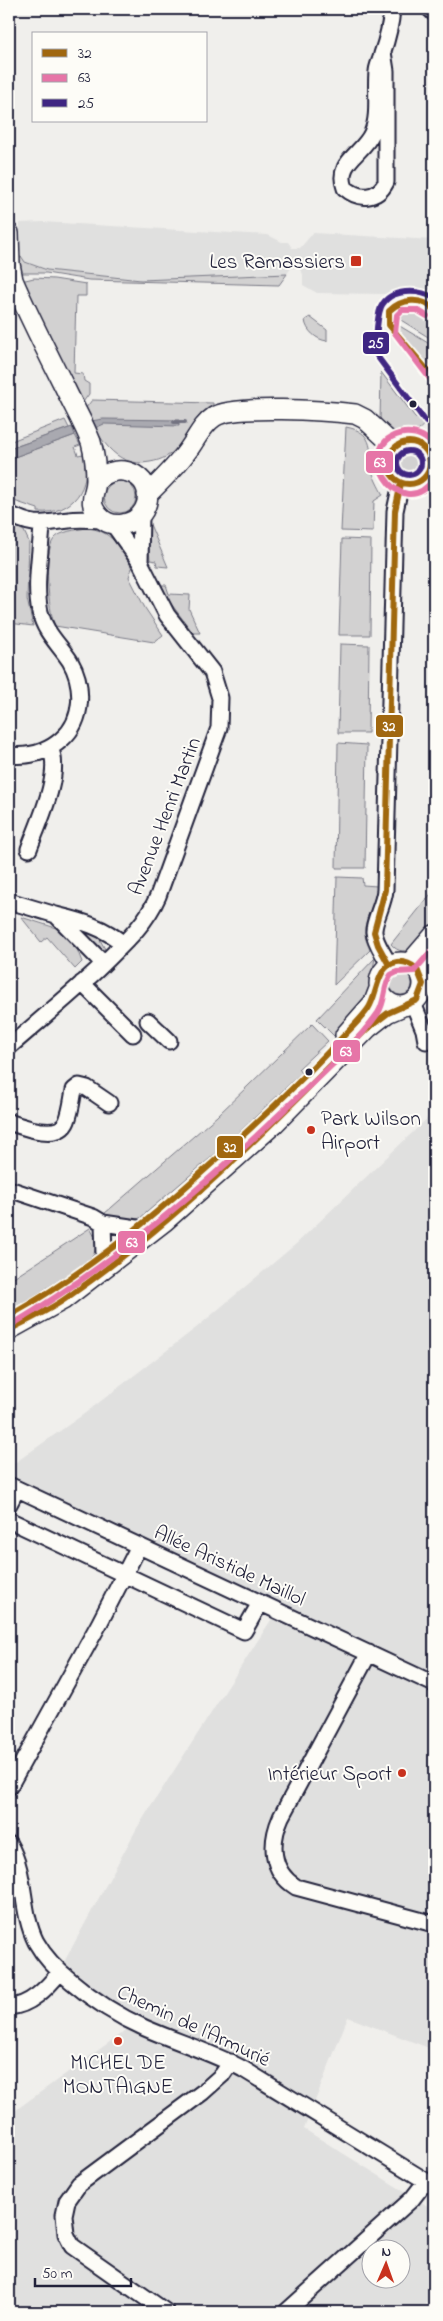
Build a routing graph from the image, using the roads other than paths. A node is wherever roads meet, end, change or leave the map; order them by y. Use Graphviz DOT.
graph roads {
  1 [pos="392,9"];
  2 [pos="430,9"];
  3 [pos="434,13"];
  4 [pos="383,52"];
  5 [pos="9,233"];
  6 [pos="9,257"];
  7 [pos="86,433"];
  8 [pos="395,447"];
  9 [pos="178,462"];
  10 [pos="432,469"];
  11 [pos="128,472"];
  12 [pos="401,483"];
  13 [pos="94,489"];
  14 [pos="147,495"];
  15 [pos="9,514"];
  16 [pos="141,515"];
  17 [pos="69,520"];
  18 [pos="108,522"];
  19 [pos="42,524"];
  20 [pos="140,562"];
  21 [pos="50,748"];
  22 [pos="9,755"];
  23 [pos="29,849"];
  24 [pos="9,901"];
  25 [pos="56,916"];
  26 [pos="434,935"];
  27 [pos="123,944"];
  28 [pos="434,956"];
  29 [pos="103,963"];
  30 [pos="409,964"];
  31 [pos="389,965"];
  32 [pos="423,981"];
  33 [pos="82,984"];
  34 [pos="378,988"];
  35 [pos="407,1005"];
  36 [pos="148,1021"];
  37 [pos="133,1034"];
  38 [pos="169,1041"];
  39 [pos="426,1041"];
  40 [pos="9,1047"];
  41 [pos="109,1104"];
  42 [pos="9,1122"];
  43 [pos="9,1189"];
  44 [pos="103,1223"];
  45 [pos="137,1228"];
  46 [pos="104,1254"];
  47 [pos="9,1316"];
  48 [pos="9,1330"];
  49 [pos="13,1487"];
  50 [pos="9,1504"];
  51 [pos="9,1520"];
  52 [pos="139,1546"];
  53 [pos="123,1575"];
  54 [pos="260,1603"];
  55 [pos="369,1653"];
  56 [pos="434,1684"];
  57 [pos="9,1787"];
  58 [pos="9,1844"];
  59 [pos="434,1924"];
  60 [pos="60,1972"];
  61 [pos="9,2007"];
  62 [pos="231,2062"];
  63 [pos="430,2184"];
  64 [pos="166,2312"];
  65 [pos="286,2312"];
  1 -- 4 [label="street"];
  2 -- 3 [label="street"];
  4 -- 4 [label="street"];
  5 -- 6 [label="main road"];
  6 -- 7 [label="main road"];
  7 -- 11 [label="main road"];
  7 -- 13 [label="main road"];
  8 -- 9 [label="main road"];
  8 -- 10 [label="main road"];
  8 -- 12 [label="main road"];
  9 -- 11 [label="main road"];
  9 -- 14 [label="main road"];
  10 -- 12 [label="main road"];
  11 -- 13 [label="main road"];
  11 -- 14 [label="main road"];
  12 -- 31 [label="street"];
  13 -- 17 [label="street"];
  13 -- 18 [label="main road"];
  14 -- 16 [label="main road"];
  15 -- 19 [label="street"];
  16 -- 18 [label="main road"];
  16 -- 20 [label="street, Avenue Henri Martin"];
  17 -- 18 [label="street"];
  17 -- 19 [label="street"];
  18 -- 20 [label="street, Avenue Henri Martin"];
  19 -- 21 [label="street"];
  20 -- 27 [label="street, Avenue Henri Martin"];
  21 -- 22 [label="street"];
  21 -- 23 [label="street"];
  24 -- 25 [label="street"];
  25 -- 27 [label="street"];
  25 -- 29 [label="street"];
  26 -- 30 [label="main road"];
  27 -- 29 [label="street, Avenue Henri Martin"];
  28 -- 32 [label="main road"];
  29 -- 33 [label="street, Avenue Henri Martin"];
  30 -- 31 [label="main road"];
  30 -- 32 [label="main road"];
  31 -- 34 [label="main road"];
  32 -- 35 [label="main road"];
  33 -- 37 [label="street"];
  33 -- 40 [label="street, Avenue Henri Martin"];
  34 -- 35 [label="main road"];
  34 -- 45 [label="main road"];
  35 -- 39 [label="street"];
  35 -- 48 [label="main road"];
  36 -- 38 [label="street"];
  41 -- 42 [label="street"];
  43 -- 44 [label="street"];
  44 -- 45 [label="street"];
  44 -- 46 [label="street"];
  45 -- 46 [label="main road"];
  46 -- 47 [label="main road"];
  49 -- 50 [label="street"];
  49 -- 52 [label="street, Allée Aristide Maillol"];
  51 -- 53 [label="street"];
  52 -- 53 [label="street"];
  52 -- 54 [label="street, Allée Aristide Maillol"];
  53 -- 54 [label="street"];
  53 -- 57 [label="street"];
  54 -- 55 [label="street, Allée Aristide Maillol"];
  55 -- 56 [label="street, Allée Aristide Maillol"];
  55 -- 59 [label="street"];
  58 -- 60 [label="street, Chemin de l'Armurié"];
  60 -- 61 [label="street"];
  60 -- 62 [label="street, Chemin de l'Armurié"];
  62 -- 63 [label="street, Chemin de l'Armurié"];
  62 -- 64 [label="street"];
  63 -- 65 [label="street"];
}
